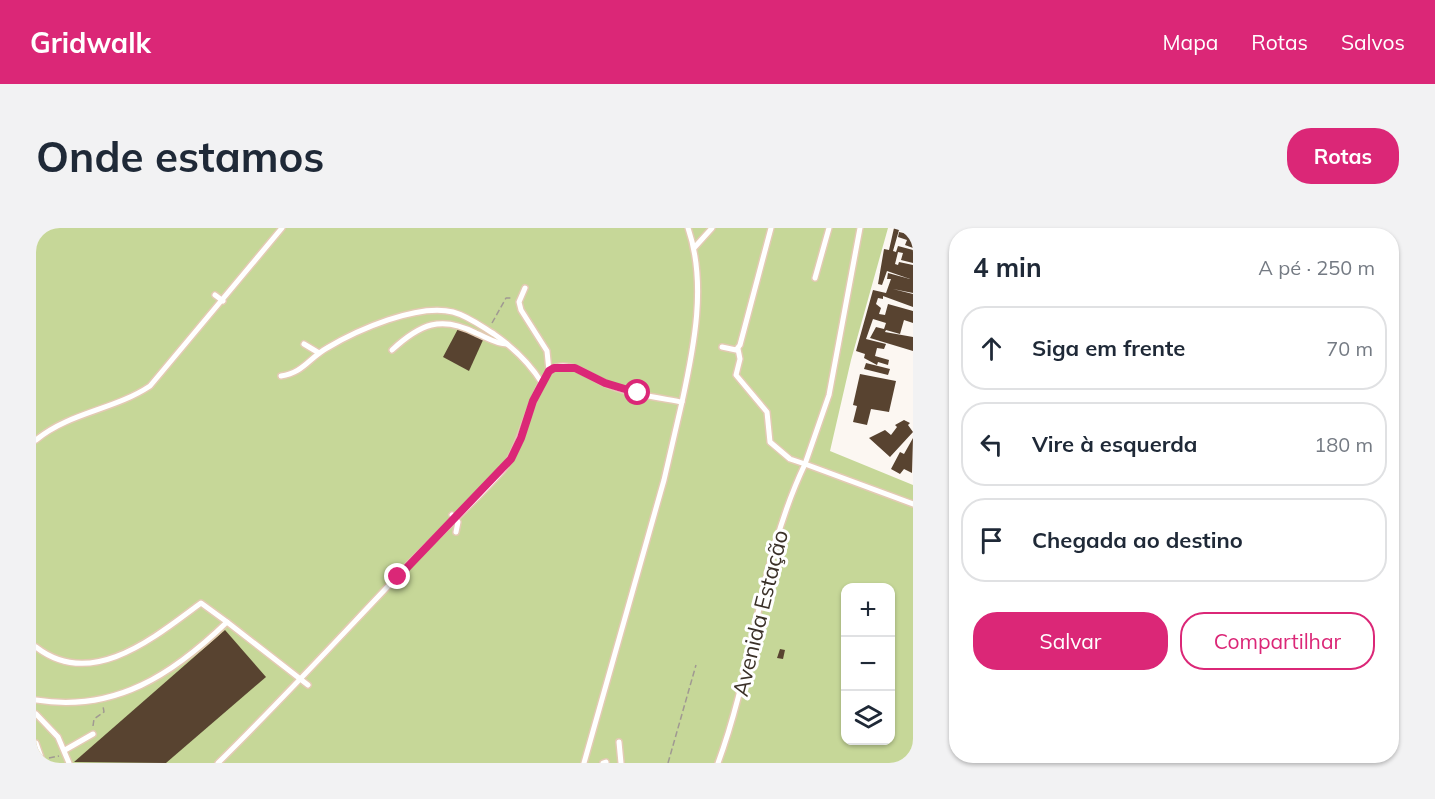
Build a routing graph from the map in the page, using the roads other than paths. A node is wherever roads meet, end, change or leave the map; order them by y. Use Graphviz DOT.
graph roads {
  1 [pos="282,228"];
  2 [pos="688,228"];
  3 [pos="711,228"];
  4 [pos="771,228"];
  5 [pos="829,228"];
  6 [pos="860,228"];
  7 [pos="694,248"];
  8 [pos="815,279"];
  9 [pos="525,288"];
  10 [pos="215,295"];
  11 [pos="223,301"];
  12 [pos="304,344"];
  13 [pos="508,344"];
  14 [pos="722,347"];
  15 [pos="738,349"];
  16 [pos="392,350"];
  17 [pos="319,353"];
  18 [pos="549,371"];
  19 [pos="281,376"];
  20 [pos="542,383"];
  21 [pos="682,402"];
  22 [pos="36,440"];
  23 [pos="805,464"];
  24 [pos="913,504"];
  25 [pos="453,517"];
  26 [pos="456,532"];
  27 [pos="227,622"];
  28 [pos="36,647"];
  29 [pos="301,680"];
  30 [pos="308,686"];
  31 [pos="36,700"];
  32 [pos="36,714"];
  33 [pos="93,734"];
  34 [pos="619,741"];
  35 [pos="36,743"];
  36 [pos="66,752"];
  37 [pos="42,762"];
  38 [pos="69,763"];
  39 [pos="218,763"];
  40 [pos="584,763"];
  41 [pos="621,763"];
  42 [pos="718,763"];
  1 -- 11 [label="lane"];
  2 -- 7 [label="lane"];
  3 -- 7 [label="lane"];
  4 -- 15 [label="lane"];
  5 -- 8 [label="lane"];
  6 -- 23 [label="lane, Avenida Estação"];
  7 -- 21 [label="lane"];
  9 -- 18 [label="lane"];
  10 -- 11 [label="lane"];
  11 -- 22 [label="lane"];
  12 -- 17 [label="lane"];
  13 -- 16 [label="lane"];
  13 -- 17 [label="lane"];
  13 -- 20 [label="lane"];
  14 -- 15 [label="lane"];
  15 -- 23 [label="lane"];
  17 -- 19 [label="lane"];
  18 -- 20 [label="lane"];
  18 -- 21 [label="lane"];
  20 -- 25 [label="lane"];
  21 -- 40 [label="lane"];
  23 -- 24 [label="lane"];
  23 -- 42 [label="lane, Avenida Estação"];
  25 -- 26 [label="lane"];
  25 -- 29 [label="lane"];
  27 -- 28 [label="lane"];
  27 -- 29 [label="lane"];
  27 -- 31 [label="lane"];
  29 -- 30 [label="lane"];
  29 -- 39 [label="lane"];
  32 -- 36 [label="lane"];
  33 -- 36 [label="lane"];
  34 -- 41 [label="lane"];
  35 -- 37 [label="lane"];
  36 -- 38 [label="lane"];
}
